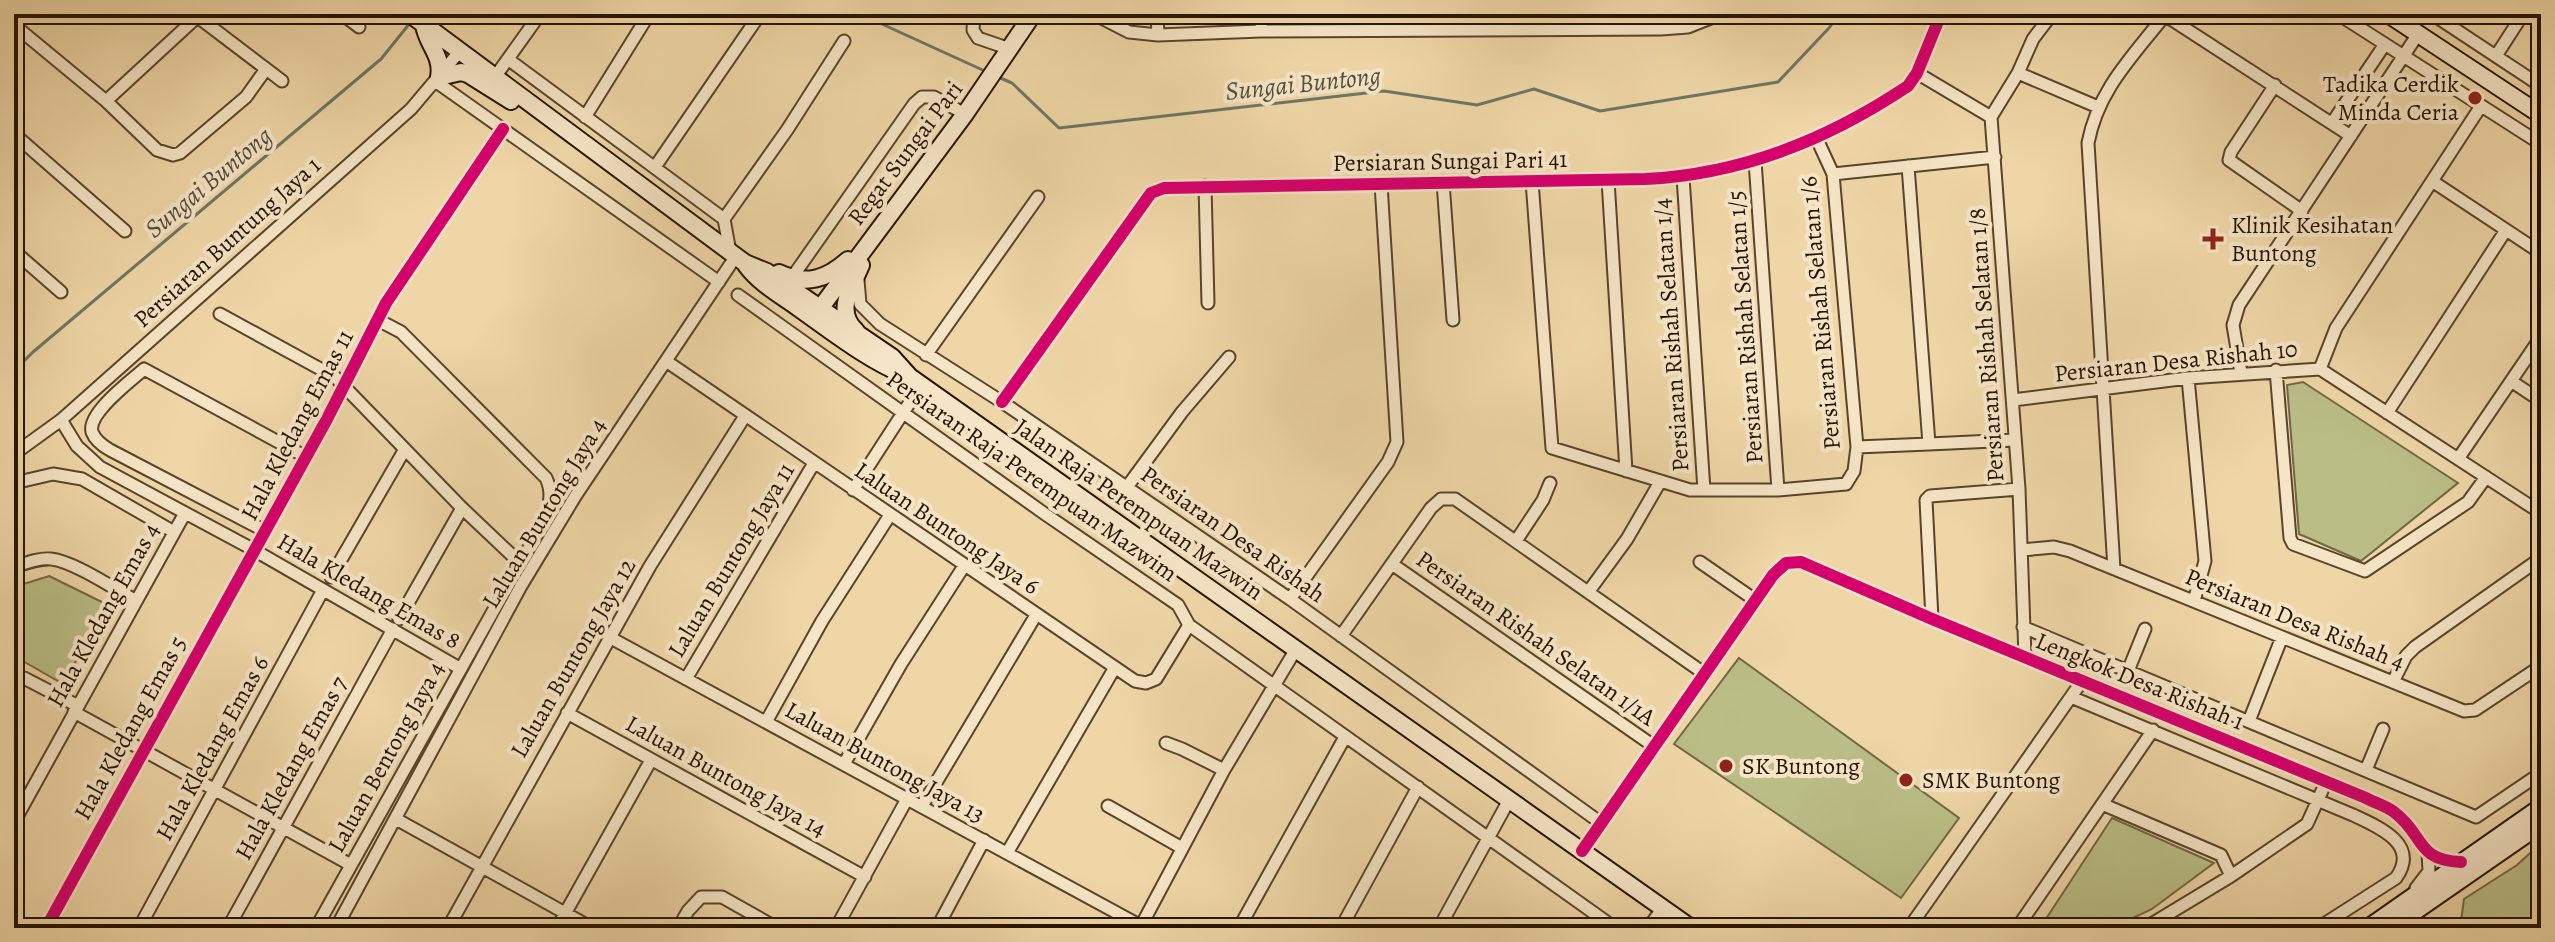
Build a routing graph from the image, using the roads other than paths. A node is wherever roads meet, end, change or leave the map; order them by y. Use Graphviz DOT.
graph roads {
  1 [pos="342,14"];
  2 [pos="540,14"];
  3 [pos="649,14"];
  4 [pos="760,14"];
  5 [pos="974,14"];
  6 [pos="1033,14"];
  7 [pos="1094,14"];
  8 [pos="1157,14"];
  9 [pos="1262,14"];
  10 [pos="1409,14"];
  11 [pos="1508,14"];
  12 [pos="1721,14"];
  13 [pos="1941,14"];
  14 [pos="2052,14"];
  15 [pos="2338,14"];
  16 [pos="2388,14"];
  17 [pos="2433,14"];
  18 [pos="2523,14"];
  19 [pos="195,15"];
  20 [pos="2164,15"];
  21 [pos="418,20"];
  22 [pos="14,25"];
  23 [pos="359,27"];
  24 [pos="1507,29"];
  25 [pos="1408,30"];
  26 [pos="1261,31"];
  27 [pos="2418,34"];
  28 [pos="1158,35"];
  29 [pos="844,41"];
  30 [pos="2385,44"];
  31 [pos="460,51"];
  32 [pos="1008,53"];
  33 [pos="2405,55"];
  34 [pos="2496,56"];
  35 [pos="509,60"];
  36 [pos="266,69"];
  37 [pos="1917,73"];
  38 [pos="2018,73"];
  39 [pos="495,77"];
  40 [pos="437,79"];
  41 [pos="282,81"];
  42 [pos="2275,85"];
  43 [pos="2541,86"];
  44 [pos="106,101"];
  45 [pos="2481,106"];
  46 [pos="2098,107"];
  47 [pos="965,114"];
  48 [pos="2541,115"];
  49 [pos="585,117"];
  50 [pos="1991,117"];
  51 [pos="2332,123"];
  52 [pos="559,125"];
  53 [pos="503,129"];
  54 [pos="14,134"];
  55 [pos="2351,136"];
  56 [pos="1816,137"];
  57 [pos="2541,144"];
  58 [pos="1995,157"];
  59 [pos="1755,161"];
  60 [pos="1908,166"];
  61 [pos="655,167"];
  62 [pos="1833,174"];
  63 [pos="1683,177"];
  64 [pos="1608,180"];
  65 [pos="1532,181"];
  66 [pos="2432,181"];
  67 [pos="1443,182"];
  68 [pos="1381,184"];
  69 [pos="1205,186"];
  70 [pos="1038,197"];
  71 [pos="2302,211"];
  72 [pos="724,219"];
  73 [pos="2506,230"];
  74 [pos="125,231"];
  75 [pos="865,248"];
  76 [pos="14,251"];
  77 [pos="2541,253"];
  78 [pos="743,260"];
  79 [pos="857,275"];
  80 [pos="791,279"];
  81 [pos="719,282"];
  82 [pos="61,292"];
  83 [pos="738,295"];
  84 [pos="1208,303"];
  85 [pos="220,314"];
  86 [pos="817,314"];
  87 [pos="378,320"];
  88 [pos="1453,320"];
  89 [pos="2541,337"];
  90 [pos="866,340"];
  91 [pos="926,355"];
  92 [pos="1229,357"];
  93 [pos="666,361"];
  94 [pos="2320,369"];
  95 [pos="2276,370"];
  96 [pos="2241,373"];
  97 [pos="2188,378"];
  98 [pos="916,381"];
  99 [pos="2511,381"];
  100 [pos="345,386"];
  101 [pos="2102,389"];
  102 [pos="2013,400"];
  103 [pos="2541,401"];
  104 [pos="1002,402"];
  105 [pos="2387,413"];
  106 [pos="903,414"];
  107 [pos="745,416"];
  108 [pos="61,420"];
  109 [pos="2015,440"];
  110 [pos="1929,444"];
  111 [pos="1857,447"];
  112 [pos="405,449"];
  113 [pos="14,454"];
  114 [pos="306,457"];
  115 [pos="2458,459"];
  116 [pos="814,463"];
  117 [pos="1626,471"];
  118 [pos="2486,477"];
  119 [pos="1660,482"];
  120 [pos="14,483"];
  121 [pos="1550,483"];
  122 [pos="1127,487"];
  123 [pos="2019,489"];
  124 [pos="853,490"];
  125 [pos="1704,490"];
  126 [pos="1778,490"];
  127 [pos="462,508"];
  128 [pos="185,513"];
  129 [pos="2541,513"];
  130 [pos="890,515"];
  131 [pos="265,531"];
  132 [pos="174,532"];
  133 [pos="1516,541"];
  134 [pos="254,550"];
  135 [pos="2022,550"];
  136 [pos="2541,558"];
  137 [pos="1700,562"];
  138 [pos="520,563"];
  139 [pos="1392,564"];
  140 [pos="964,566"];
  141 [pos="14,567"];
  142 [pos="2114,569"];
  143 [pos="331,577"];
  144 [pos="323,590"];
  145 [pos="1589,591"];
  146 [pos="1290,599"];
  147 [pos="1755,600"];
  148 [pos="136,601"];
  149 [pos="2194,601"];
  150 [pos="1036,615"];
  151 [pos="1932,619"];
  152 [pos="396,624"];
  153 [pos="1189,625"];
  154 [pos="2023,627"];
  155 [pos="2145,629"];
  156 [pos="1341,636"];
  157 [pos="609,637"];
  158 [pos="2282,637"];
  159 [pos="1296,649"];
  160 [pos="2025,657"];
  161 [pos="2541,666"];
  162 [pos="461,669"];
  163 [pos="1114,669"];
  164 [pos="2128,671"];
  165 [pos="1705,674"];
  166 [pos="14,676"];
  167 [pos="686,679"];
  168 [pos="2082,681"];
  169 [pos="2393,682"];
  170 [pos="1273,685"];
  171 [pos="2071,697"];
  172 [pos="76,709"];
  173 [pos="567,713"];
  174 [pos="2249,721"];
  175 [pos="766,722"];
  176 [pos="2383,729"];
  177 [pos="2153,730"];
  178 [pos="1345,737"];
  179 [pos="1166,743"];
  180 [pos="1655,747"];
  181 [pos="143,750"];
  182 [pos="651,760"];
  183 [pos="844,764"];
  184 [pos="1224,770"];
  185 [pos="2366,770"];
  186 [pos="2541,773"];
  187 [pos="2326,782"];
  188 [pos="1418,787"];
  189 [pos="214,790"];
  190 [pos="907,799"];
  191 [pos="1509,800"];
  192 [pos="2318,800"];
  193 [pos="2102,804"];
  194 [pos="922,806"];
  195 [pos="1108,806"];
  196 [pos="2541,807"];
  197 [pos="396,819"];
  198 [pos="14,822"];
  199 [pos="1601,823"];
  200 [pos="2541,824"];
  201 [pos="284,828"];
  202 [pos="1490,839"];
  203 [pos="984,840"];
  204 [pos="1182,848"];
  205 [pos="1582,851"];
  206 [pos="1007,853"];
  207 [pos="2428,853"];
  208 [pos="2461,862"];
  209 [pos="351,865"];
  210 [pos="481,866"];
  211 [pos="2231,876"];
  212 [pos="865,877"];
  213 [pos="2399,906"];
  214 [pos="1663,908"];
  215 [pos="565,913"];
  216 [pos="1442,924"];
  217 [pos="1915,926"];
  218 [pos="1140,927"];
  219 [pos="46,928"];
  220 [pos="139,928"];
  221 [pos="228,928"];
  222 [pos="316,928"];
  223 [pos="336,928"];
  224 [pos="448,928"];
  225 [pos="557,928"];
  226 [pos="592,928"];
  227 [pos="678,928"];
  228 [pos="777,928"];
  229 [pos="836,928"];
  230 [pos="937,928"];
  231 [pos="1239,928"];
  232 [pos="1341,928"];
  233 [pos="1456,928"];
  234 [pos="1615,928"];
  235 [pos="1648,928"];
  236 [pos="1691,928"];
  237 [pos="2017,928"];
  238 [pos="2145,928"];
  239 [pos="2318,928"];
  240 [pos="2368,928"];
  241 [pos="2391,928"];
  1 -- 23 [label="street"];
  2 -- 35 [label="street"];
  3 -- 49 [label="street"];
  4 -- 61 [label="street"];
  5 -- 32 [label="street"];
  6 -- 32 [label="main road, Regat Sungai Pari"];
  7 -- 28 [label="street"];
  8 -- 28 [label="street"];
  9 -- 26 [label="street"];
  10 -- 25 [label="street"];
  11 -- 24 [label="street"];
  12 -- 24 [label="street"];
  13 -- 37 [label="street, Persiaran Sungai Pari 41"];
  14 -- 38 [label="street"];
  15 -- 30 [label="street"];
  16 -- 27 [label="main road"];
  17 -- 34 [label="street"];
  18 -- 34 [label="street"];
  19 -- 36 [label="street"];
  19 -- 44 [label="street"];
  20 -- 42 [label="street"];
  20 -- 46 [label="street"];
  21 -- 31 [label="main road"];
  21 -- 40 [label="main road"];
  22 -- 44 [label="street"];
  24 -- 25 [label="street"];
  25 -- 26 [label="street"];
  26 -- 28 [label="street"];
  27 -- 33 [label="street"];
  27 -- 48 [label="main road"];
  29 -- 72 [label="street"];
  30 -- 33 [label="street"];
  30 -- 51 [label="street"];
  31 -- 39 [label="main road"];
  31 -- 40 [label="street, Persiaran Buntung Jaya 1"];
  32 -- 47 [label="main road, Regat Sungai Pari"];
  33 -- 45 [label="street"];
  33 -- 55 [label="street"];
  34 -- 43 [label="street"];
  35 -- 39 [label="street"];
  35 -- 49 [label="street"];
  36 -- 41 [label="street"];
  36 -- 44 [label="street"];
  37 -- 50 [label="street"];
  37 -- 56 [label="street, Persiaran Sungai Pari 41"];
  38 -- 46 [label="street"];
  38 -- 50 [label="street"];
  39 -- 52 [label="main road"];
  40 -- 52 [label="main road"];
  40 -- 53 [label="street"];
  40 -- 108 [label="street, Persiaran Buntung Jaya 1"];
  42 -- 51 [label="street"];
  42 -- 71 [label="street"];
  45 -- 57 [label="street"];
  45 -- 66 [label="street"];
  46 -- 101 [label="street"];
  47 -- 75 [label="main road, Regat Sungai Pari"];
  47 -- 80 [label="street"];
  49 -- 61 [label="street"];
  50 -- 58 [label="street, Persiaran Rishah Selatan 1/8"];
  51 -- 55 [label="street"];
  52 -- 78 [label="main road"];
  53 -- 81 [label="street"];
  53 -- 87 [label="street, Hala Kledang Emas 11"];
  54 -- 74 [label="street"];
  55 -- 71 [label="street"];
  56 -- 59 [label="street, Persiaran Sungai Pari 41"];
  56 -- 62 [label="street, Persiaran Rishah Selatan 1/6"];
  58 -- 60 [label="street"];
  58 -- 102 [label="street, Persiaran Rishah Selatan 1/8"];
  59 -- 63 [label="street, Persiaran Sungai Pari 41"];
  59 -- 126 [label="street, Persiaran Rishah Selatan 1/5"];
  60 -- 62 [label="street"];
  60 -- 110 [label="street"];
  61 -- 72 [label="street"];
  62 -- 111 [label="street, Persiaran Rishah Selatan 1/6"];
  63 -- 64 [label="street, Persiaran Sungai Pari 41"];
  63 -- 125 [label="street, Persiaran Rishah Selatan 1/4"];
  64 -- 65 [label="street, Persiaran Sungai Pari 41"];
  64 -- 117 [label="street"];
  65 -- 67 [label="street, Persiaran Sungai Pari 41"];
  65 -- 117 [label="street"];
  66 -- 73 [label="street"];
  66 -- 94 [label="street"];
  67 -- 68 [label="street, Persiaran Sungai Pari 41"];
  67 -- 88 [label="street"];
  68 -- 69 [label="street, Persiaran Sungai Pari 41"];
  68 -- 146 [label="street"];
  69 -- 84 [label="street"];
  69 -- 104 [label="street, Persiaran Sungai Pari 41"];
  70 -- 91 [label="street"];
  71 -- 96 [label="street"];
  72 -- 78 [label="street"];
  73 -- 77 [label="street"];
  73 -- 105 [label="street"];
  75 -- 79 [label="main road"];
  75 -- 80 [label="main road"];
  75 -- 86 [label="main road, Regat Sungai Pari"];
  76 -- 82 [label="street"];
  78 -- 80 [label="main road"];
  78 -- 81 [label="street, Laluan Buntong Jaya 4"];
  78 -- 86 [label="main road"];
  79 -- 90 [label="main road"];
  79 -- 91 [label="street, Persiaran Desa Rishah"];
  81 -- 93 [label="street, Laluan Buntong Jaya 4"];
  83 -- 106 [label="street, Persiaran Raja Perempuan Mazwim"];
  85 -- 100 [label="street"];
  86 -- 90 [label="main road, Jalan Raja Perempuan Mazwin"];
  86 -- 98 [label="main road"];
  87 -- 100 [label="street, Hala Kledang Emas 11"];
  87 -- 138 [label="street, Laluan Bentong Jaya 4"];
  89 -- 99 [label="street"];
  90 -- 98 [label="main road, Jalan Raja Perempuan Mazwin"];
  91 -- 104 [label="street, Persiaran Desa Rishah"];
  92 -- 122 [label="street"];
  93 -- 107 [label="street, Laluan Buntong Jaya 6"];
  93 -- 197 [label="street, Laluan Buntong Jaya 4"];
  94 -- 95 [label="street, Persiaran Desa Rishah 10"];
  94 -- 105 [label="street, Persiaran Desa Rishah 10"];
  95 -- 96 [label="street, Persiaran Desa Rishah 10"];
  95 -- 118 [label="street"];
  96 -- 97 [label="street, Persiaran Desa Rishah 10"];
  97 -- 101 [label="street, Persiaran Desa Rishah 10"];
  97 -- 149 [label="street"];
  98 -- 106 [label="street"];
  98 -- 159 [label="main road, Jalan Raja Perempuan Mazwin"];
  99 -- 103 [label="street"];
  99 -- 115 [label="street"];
  100 -- 112 [label="street"];
  100 -- 114 [label="street, Hala Kledang Emas 11"];
  101 -- 102 [label="street, Persiaran Desa Rishah 10"];
  101 -- 142 [label="street"];
  102 -- 109 [label="street, Persiaran Rishah Selatan 1/8"];
  104 -- 122 [label="street, Persiaran Desa Rishah"];
  105 -- 115 [label="street, Persiaran Desa Rishah 10"];
  106 -- 124 [label="street"];
  106 -- 153 [label="street, Persiaran Raja Perempuan Mazwim"];
  107 -- 116 [label="street, Laluan Buntong Jaya 6"];
  107 -- 157 [label="street, Laluan Buntong Jaya 12"];
  108 -- 113 [label="street, Persiaran Buntung Jaya 1"];
  108 -- 128 [label="street, Hala Kledang Emas 8"];
  109 -- 110 [label="street"];
  109 -- 123 [label="street, Persiaran Rishah Selatan 1/8"];
  110 -- 111 [label="street"];
  111 -- 126 [label="street, Persiaran Rishah Selatan 1/6"];
  112 -- 127 [label="street"];
  112 -- 143 [label="street"];
  114 -- 131 [label="street, Hala Kledang Emas 11"];
  114 -- 131 [label="street"];
  115 -- 118 [label="street, Persiaran Desa Rishah 10"];
  116 -- 124 [label="street, Laluan Buntong Jaya 6"];
  116 -- 167 [label="street, Laluan Buntong Jaya 11"];
  117 -- 119 [label="street"];
  118 -- 129 [label="street, Persiaran Desa Rishah 10"];
  119 -- 125 [label="street"];
  119 -- 145 [label="street"];
  120 -- 132 [label="street"];
  121 -- 133 [label="street"];
  122 -- 146 [label="street, Persiaran Desa Rishah"];
  123 -- 135 [label="street, Persiaran Rishah Selatan 1/8"];
  123 -- 151 [label="street"];
  124 -- 130 [label="street, Laluan Buntong Jaya 6"];
  125 -- 126 [label="street"];
  127 -- 138 [label="street"];
  127 -- 152 [label="street, Hala Kledang Emas 7"];
  128 -- 132 [label="street, Hala Kledang Emas 4"];
  128 -- 134 [label="street, Hala Kledang Emas 8"];
  130 -- 140 [label="street, Laluan Buntong Jaya 6"];
  130 -- 175 [label="street"];
  131 -- 134 [label="street, Hala Kledang Emas 11"];
  132 -- 148 [label="street, Hala Kledang Emas 4"];
  133 -- 139 [label="street"];
  133 -- 145 [label="street"];
  134 -- 144 [label="street, Hala Kledang Emas 8"];
  134 -- 181 [label="street, Hala Kledang Emas 5"];
  135 -- 142 [label="street, Persiaran Desa Rishah 4"];
  135 -- 154 [label="street, Persiaran Rishah Selatan 1/8"];
  136 -- 169 [label="street"];
  137 -- 147 [label="street"];
  138 -- 162 [label="street, Laluan Bentong Jaya 4"];
  139 -- 156 [label="street"];
  139 -- 180 [label="street, Persiaran Rishah Selatan 1/1A"];
  140 -- 150 [label="street, Laluan Buntong Jaya 6"];
  140 -- 183 [label="street"];
  141 -- 148 [label="street"];
  142 -- 149 [label="street, Persiaran Desa Rishah 4"];
  144 -- 152 [label="street, Hala Kledang Emas 8"];
  144 -- 189 [label="street, Hala Kledang Emas 6"];
  145 -- 165 [label="street"];
  146 -- 156 [label="street, Persiaran Desa Rishah"];
  147 -- 151 [label="street, Lengkok Desa Rishah 1"];
  147 -- 165 [label="street"];
  148 -- 172 [label="street, Hala Kledang Emas 4"];
  149 -- 158 [label="street, Persiaran Desa Rishah 4"];
  150 -- 163 [label="street, Laluan Buntong Jaya 6"];
  150 -- 194 [label="street"];
  151 -- 160 [label="street, Lengkok Desa Rishah 1"];
  152 -- 162 [label="street, Hala Kledang Emas 8"];
  152 -- 201 [label="street, Hala Kledang Emas 7"];
  153 -- 163 [label="street, Laluan Buntong Jaya 6"];
  153 -- 170 [label="street, Persiaran Raja Perempuan Mazwim"];
  154 -- 160 [label="street, Persiaran Rishah Selatan 1/8"];
  154 -- 164 [label="street"];
  155 -- 164 [label="street"];
  156 -- 199 [label="street, Persiaran Desa Rishah"];
  157 -- 167 [label="street, Laluan Buntong Jaya 13"];
  157 -- 173 [label="street, Laluan Buntong Jaya 12"];
  158 -- 169 [label="street, Persiaran Desa Rishah 4"];
  158 -- 174 [label="street"];
  159 -- 170 [label="street"];
  159 -- 191 [label="main road, Jalan Raja Perempuan Mazwin"];
  160 -- 168 [label="street, Lengkok Desa Rishah 1"];
  161 -- 169 [label="street, Persiaran Desa Rishah 4"];
  162 -- 209 [label="street, Laluan Bentong Jaya 4"];
  163 -- 206 [label="street"];
  164 -- 174 [label="street"];
  165 -- 180 [label="street"];
  166 -- 172 [label="street"];
  167 -- 175 [label="street, Laluan Buntong Jaya 13"];
  168 -- 171 [label="street"];
  168 -- 187 [label="street, Lengkok Desa Rishah 1"];
  170 -- 178 [label="street, Persiaran Raja Perempuan Mazwim"];
  170 -- 184 [label="street"];
  171 -- 177 [label="street, Lengkok Desa Rishah 1"];
  171 -- 217 [label="street"];
  172 -- 181 [label="street"];
  172 -- 198 [label="street, Hala Kledang Emas 4"];
  173 -- 182 [label="street, Laluan Buntong Jaya 14"];
  173 -- 210 [label="street, Laluan Buntong Jaya 12"];
  174 -- 185 [label="street"];
  175 -- 183 [label="street, Laluan Buntong Jaya 13"];
  176 -- 185 [label="street"];
  177 -- 192 [label="street, Lengkok Desa Rishah 1"];
  177 -- 193 [label="street"];
  178 -- 188 [label="street, Persiaran Raja Perempuan Mazwim"];
  178 -- 231 [label="street"];
  179 -- 184 [label="street"];
  180 -- 199 [label="street"];
  181 -- 189 [label="street"];
  181 -- 219 [label="street, Hala Kledang Emas 5"];
  182 -- 212 [label="street, Laluan Buntong Jaya 14"];
  182 -- 215 [label="street"];
  183 -- 190 [label="street, Laluan Buntong Jaya 13"];
  184 -- 204 [label="street"];
  185 -- 186 [label="street"];
  187 -- 192 [label="street"];
  187 -- 207 [label="street, Lengkok Desa Rishah 1"];
  188 -- 202 [label="street, Persiaran Raja Perempuan Mazwim"];
  188 -- 232 [label="street"];
  189 -- 201 [label="street"];
  189 -- 220 [label="street, Hala Kledang Emas 6"];
  190 -- 194 [label="street, Laluan Buntong Jaya 13"];
  190 -- 212 [label="street"];
  191 -- 202 [label="street"];
  191 -- 205 [label="main road, Jalan Raja Perempuan Mazwin"];
  192 -- 211 [label="street"];
  192 -- 239 [label="street, Lengkok Desa Rishah 1"];
  193 -- 211 [label="street"];
  193 -- 237 [label="street"];
  194 -- 203 [label="street, Laluan Buntong Jaya 13"];
  195 -- 204 [label="street"];
  196 -- 208 [label="main road"];
  197 -- 210 [label="street"];
  197 -- 223 [label="street, Laluan Buntong Jaya 4"];
  199 -- 205 [label="street"];
  200 -- 241 [label="main road"];
  201 -- 209 [label="street"];
  201 -- 221 [label="street, Hala Kledang Emas 7"];
  202 -- 216 [label="street"];
  202 -- 234 [label="street, Persiaran Raja Perempuan Mazwim"];
  203 -- 206 [label="street, Laluan Buntong Jaya 13"];
  203 -- 230 [label="street"];
  204 -- 218 [label="street"];
  205 -- 214 [label="main road, Jalan Raja Perempuan Mazwin"];
  206 -- 218 [label="street, Laluan Buntong Jaya 13"];
  207 -- 208 [label="street"];
  207 -- 213 [label="street"];
  208 -- 213 [label="main road"];
  209 -- 222 [label="street, Laluan Bentong Jaya 4"];
  210 -- 215 [label="street"];
  210 -- 224 [label="street, Laluan Buntong Jaya 12"];
  211 -- 238 [label="street"];
  212 -- 229 [label="street"];
  213 -- 240 [label="main road"];
  214 -- 235 [label="street"];
  214 -- 236 [label="main road, Jalan Raja Perempuan Mazwin"];
  215 -- 225 [label="street"];
  215 -- 226 [label="street"];
  216 -- 233 [label="street"];
  227 -- 228 [label="street"];
}
